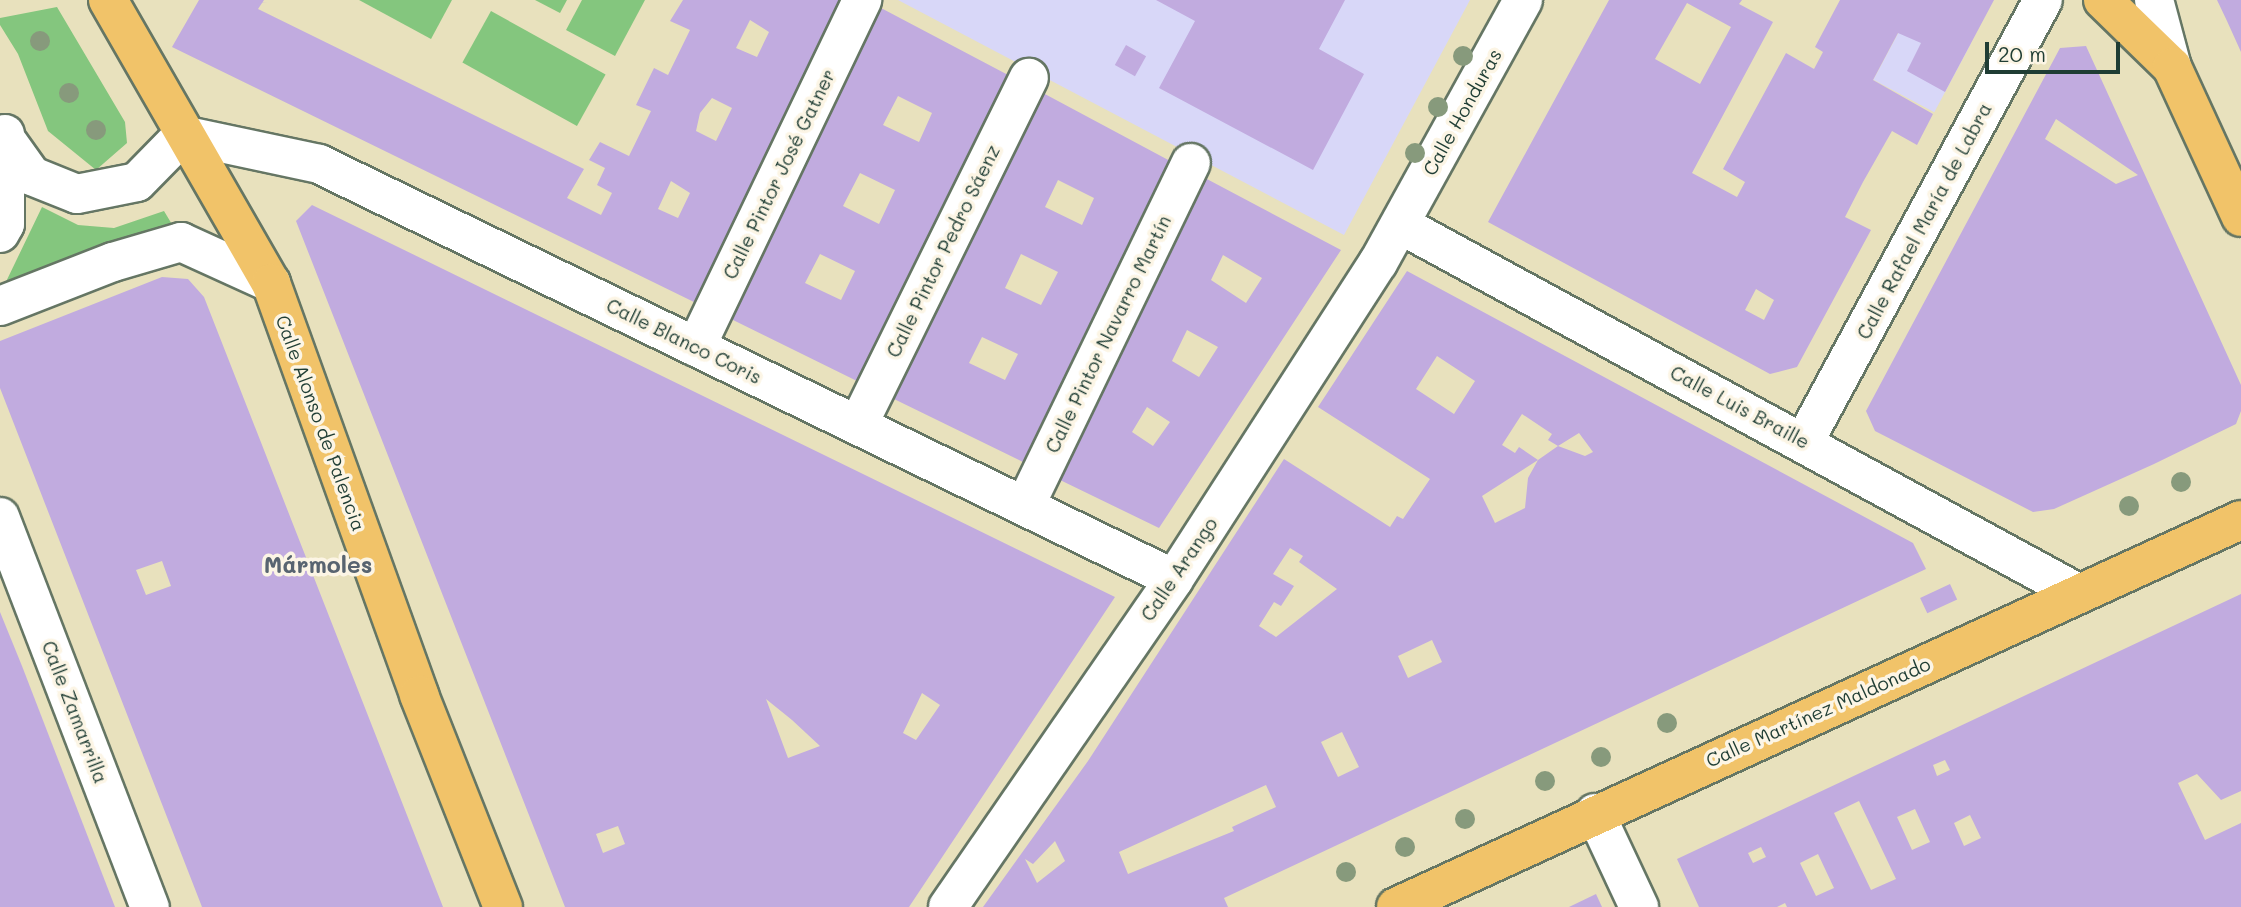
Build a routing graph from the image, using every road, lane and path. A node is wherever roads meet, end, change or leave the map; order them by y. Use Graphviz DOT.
graph roads {
  1 [pos="108,0"];
  2 [pos="862,0"];
  3 [pos="1523,0"];
  4 [pos="2043,0"];
  5 [pos="2103,0"];
  6 [pos="2154,0"];
  7 [pos="2172,67"];
  8 [pos="1028,78"];
  9 [pos="3,128"];
  10 [pos="183,135"];
  11 [pos="1191,163"];
  12 [pos="2241,216"];
  13 [pos="1401,225"];
  14 [pos="0,233"];
  15 [pos="271,283"];
  16 [pos="0,306"];
  17 [pos="696,347"];
  18 [pos="858,425"];
  19 [pos="1804,442"];
  20 [pos="1025,506"];
  21 [pos="0,517"];
  22 [pos="2241,520"];
  23 [pos="1174,579"];
  24 [pos="2078,593"];
  25 [pos="1595,813"];
  26 [pos="150,907"];
  27 [pos="503,907"];
  28 [pos="948,907"];
  29 [pos="1396,907"];
  30 [pos="1639,907"];
  1 -- 10 [label="main road, Calle Alonso de Palencia"];
  2 -- 17 [label="street, Calle Pintor José Gatner"];
  3 -- 13 [label="street, Calle Honduras"];
  4 -- 19 [label="street, Calle Rafael María de Labra"];
  5 -- 7 [label="main road"];
  6 -- 7 [label="street"];
  7 -- 12 [label="main road"];
  8 -- 18 [label="street, Calle Pintor Pedro Sáenz"];
  9 -- 10 [label="street"];
  9 -- 14 [label="street"];
  10 -- 15 [label="main road, Calle Alonso de Palencia"];
  10 -- 17 [label="street, Calle Blanco Coris"];
  11 -- 20 [label="street, Calle Pintor Navarro Martín"];
  13 -- 19 [label="street, Calle Luis Braille"];
  13 -- 23 [label="street, Calle Arango"];
  15 -- 16 [label="street"];
  15 -- 27 [label="main road, Calle Alonso de Palencia"];
  17 -- 18 [label="street, Calle Blanco Coris"];
  18 -- 20 [label="street, Calle Blanco Coris"];
  19 -- 24 [label="street, Calle Luis Braille"];
  20 -- 23 [label="street, Calle Blanco Coris"];
  21 -- 26 [label="street, Calle Zamarrilla"];
  22 -- 24 [label="main road, Calle Martínez Maldonado"];
  23 -- 28 [label="street, Calle Arango"];
  24 -- 25 [label="main road, Calle Martínez Maldonado"];
  25 -- 29 [label="main road, Calle Martínez Maldonado"];
  25 -- 30 [label="street"];
}
